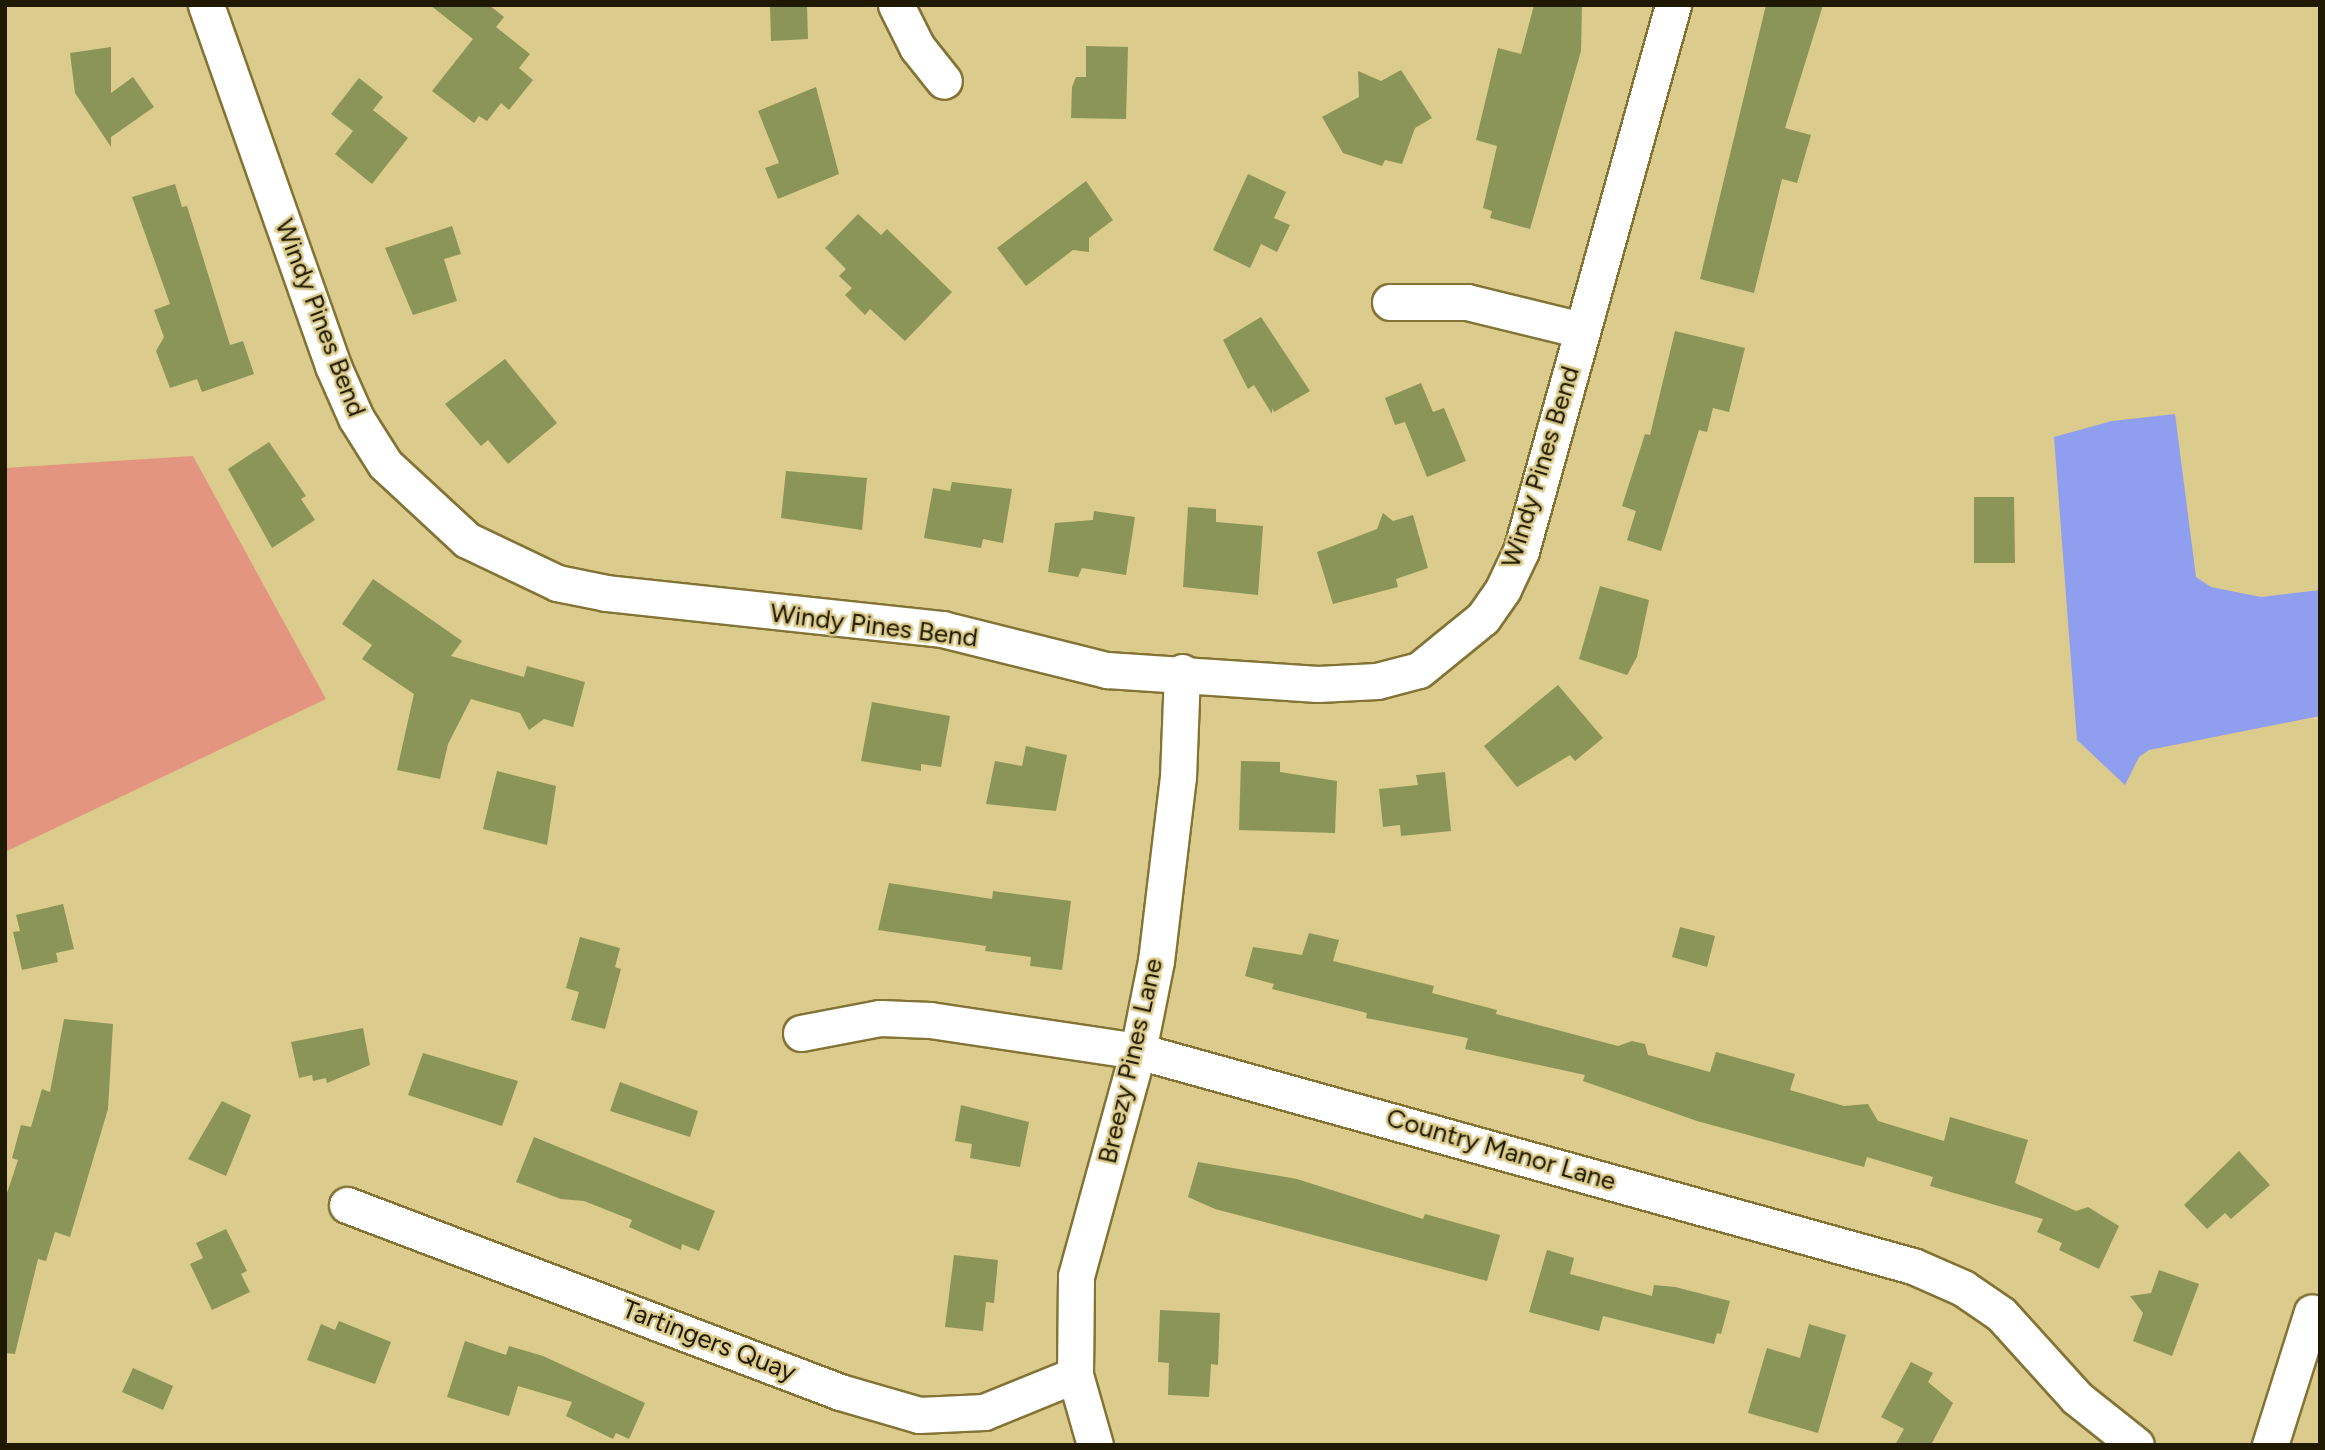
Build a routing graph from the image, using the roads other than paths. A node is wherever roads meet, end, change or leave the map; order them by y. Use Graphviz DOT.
graph roads {
  1 [pos="896,5"];
  2 [pos="1673,5"];
  3 [pos="208,6"];
  4 [pos="944,81"];
  5 [pos="1390,302"];
  6 [pos="1582,330"];
  7 [pos="1182,672"];
  8 [pos="801,1033"];
  9 [pos="1138,1051"];
  10 [pos="347,1206"];
  11 [pos="2312,1312"];
  12 [pos="1075,1375"];
  13 [pos="1095,1445"];
  14 [pos="2136,1445"];
  15 [pos="2270,1445"];
  1 -- 4 [label="street"];
  2 -- 6 [label="street, Windy Pines Bend"];
  3 -- 7 [label="street, Windy Pines Bend"];
  5 -- 6 [label="street"];
  6 -- 7 [label="street, Windy Pines Bend"];
  7 -- 9 [label="street, Breezy Pines Lane"];
  8 -- 9 [label="street, Country Manor Lane"];
  9 -- 12 [label="street, Breezy Pines Lane"];
  9 -- 14 [label="street, Country Manor Lane"];
  10 -- 12 [label="street, Tartingers Quay"];
  11 -- 15 [label="street"];
  12 -- 13 [label="street, Breezy Pines Lane"];
}
